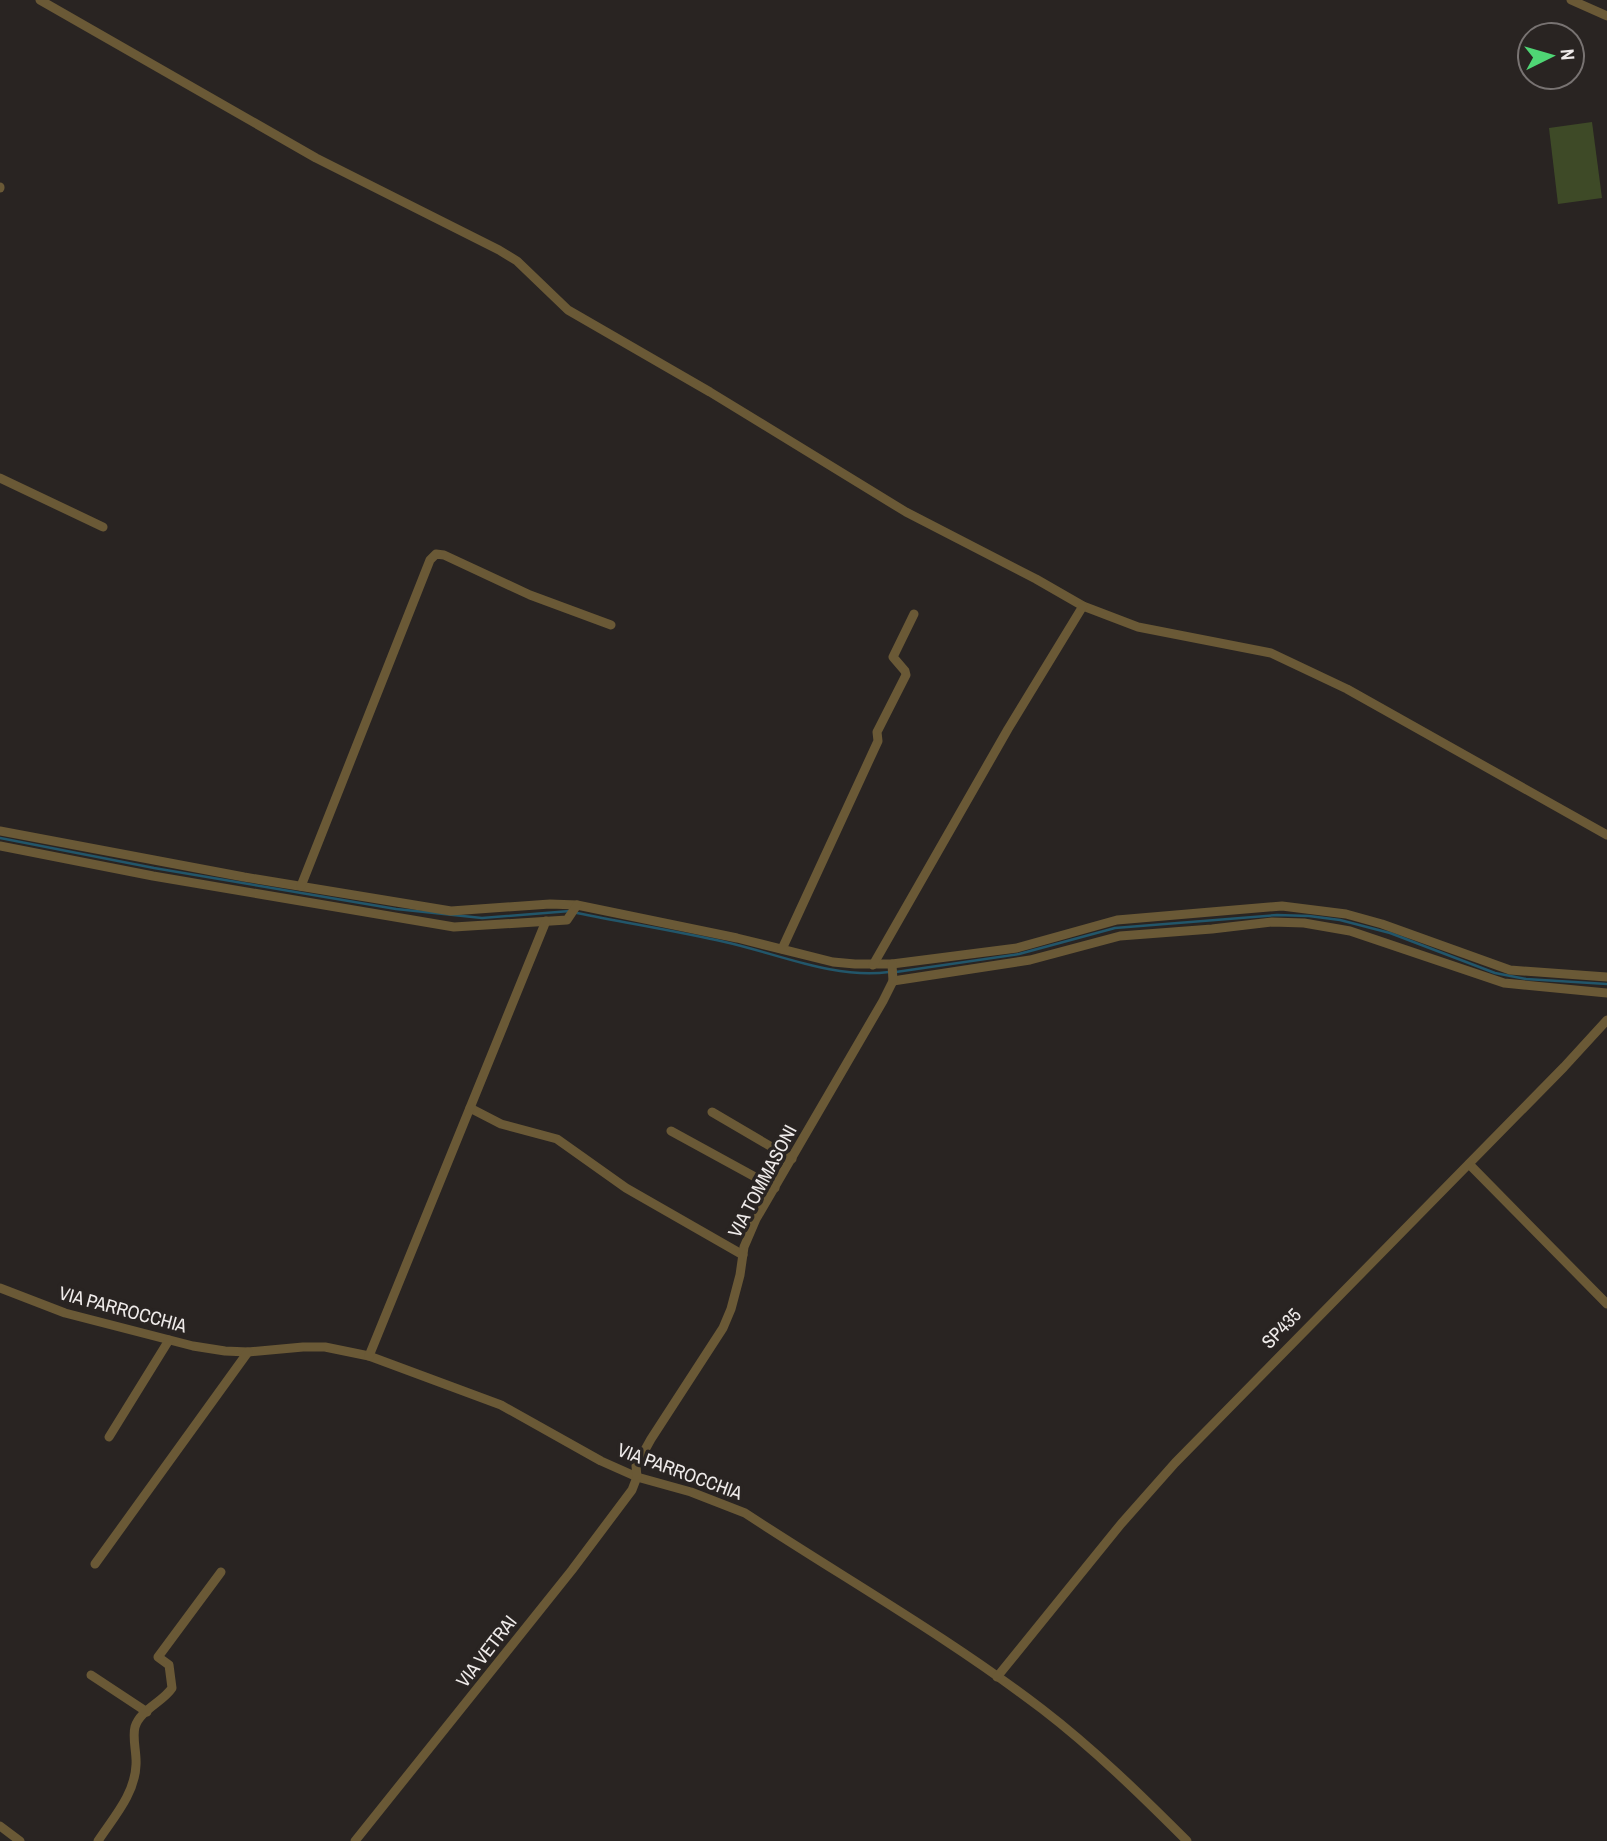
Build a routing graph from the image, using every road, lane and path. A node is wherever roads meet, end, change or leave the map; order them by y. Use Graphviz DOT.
graph roads {
  1 [pos="40,0"];
  2 [pos="1571,0"];
  3 [pos="1607,16"];
  4 [pos="0,478"];
  5 [pos="103,527"];
  6 [pos="1083,606"];
  7 [pos="914,614"];
  8 [pos="611,625"];
  9 [pos="0,831"];
  10 [pos="1607,835"];
  11 [pos="0,846"];
  12 [pos="301,886"];
  13 [pos="574,910"];
  14 [pos="1260,915"];
  15 [pos="546,921"];
  16 [pos="782,949"];
  17 [pos="873,965"];
  18 [pos="892,973"];
  19 [pos="1607,977"];
  20 [pos="1607,993"];
  21 [pos="1607,1020"];
  22 [pos="470,1108"];
  23 [pos="712,1112"];
  24 [pos="671,1131"];
  25 [pos="792,1159"];
  26 [pos="1468,1164"];
  27 [pos="775,1188"];
  28 [pos="743,1255"];
  29 [pos="0,1288"];
  30 [pos="1607,1304"];
  31 [pos="169,1340"];
  32 [pos="248,1352"];
  33 [pos="369,1356"];
  34 [pos="109,1437"];
  35 [pos="637,1477"];
  36 [pos="95,1564"];
  37 [pos="221,1572"];
  38 [pos="91,1675"];
  39 [pos="997,1677"];
  40 [pos="147,1712"];
  41 [pos="0,1826"];
  42 [pos="20,1841"];
  43 [pos="98,1841"];
  44 [pos="355,1841"];
  45 [pos="1187,1841"];
  1 -- 6 [label="street"];
  2 -- 3 [label="street"];
  4 -- 5 [label="street"];
  6 -- 10 [label="street"];
  6 -- 17 [label="street"];
  7 -- 16 [label="street"];
  8 -- 12 [label="street"];
  9 -- 12 [label="street"];
  11 -- 15 [label="street"];
  12 -- 13 [label="street"];
  13 -- 15 [label="street"];
  13 -- 16 [label="street"];
  14 -- 18 [label="street"];
  14 -- 18 [label="street"];
  14 -- 19 [label="street"];
  14 -- 20 [label="street"];
  15 -- 22 [label="street"];
  16 -- 17 [label="street"];
  17 -- 18 [label="street"];
  18 -- 25 [label="street, VIA TOMMASONI"];
  21 -- 26 [label="street, SP435"];
  22 -- 28 [label="street"];
  22 -- 33 [label="street"];
  23 -- 25 [label="street"];
  24 -- 27 [label="street"];
  25 -- 27 [label="street, VIA TOMMASONI"];
  26 -- 30 [label="street"];
  26 -- 39 [label="street, SP435"];
  27 -- 28 [label="street, VIA TOMMASONI"];
  28 -- 35 [label="street, VIA TOMMASONI"];
  29 -- 31 [label="street, VIA PARROCCHIA"];
  31 -- 32 [label="street, VIA PARROCCHIA"];
  31 -- 34 [label="street"];
  32 -- 33 [label="street, VIA PARROCCHIA"];
  32 -- 36 [label="street"];
  33 -- 35 [label="street, VIA PARROCCHIA"];
  35 -- 39 [label="street, VIA PARROCCHIA"];
  35 -- 44 [label="street, VIA VETRAI"];
  37 -- 40 [label="street"];
  38 -- 40 [label="street"];
  39 -- 45 [label="street, VIA PARROCCHIA"];
  40 -- 43 [label="street"];
  41 -- 42 [label="street"];
}
